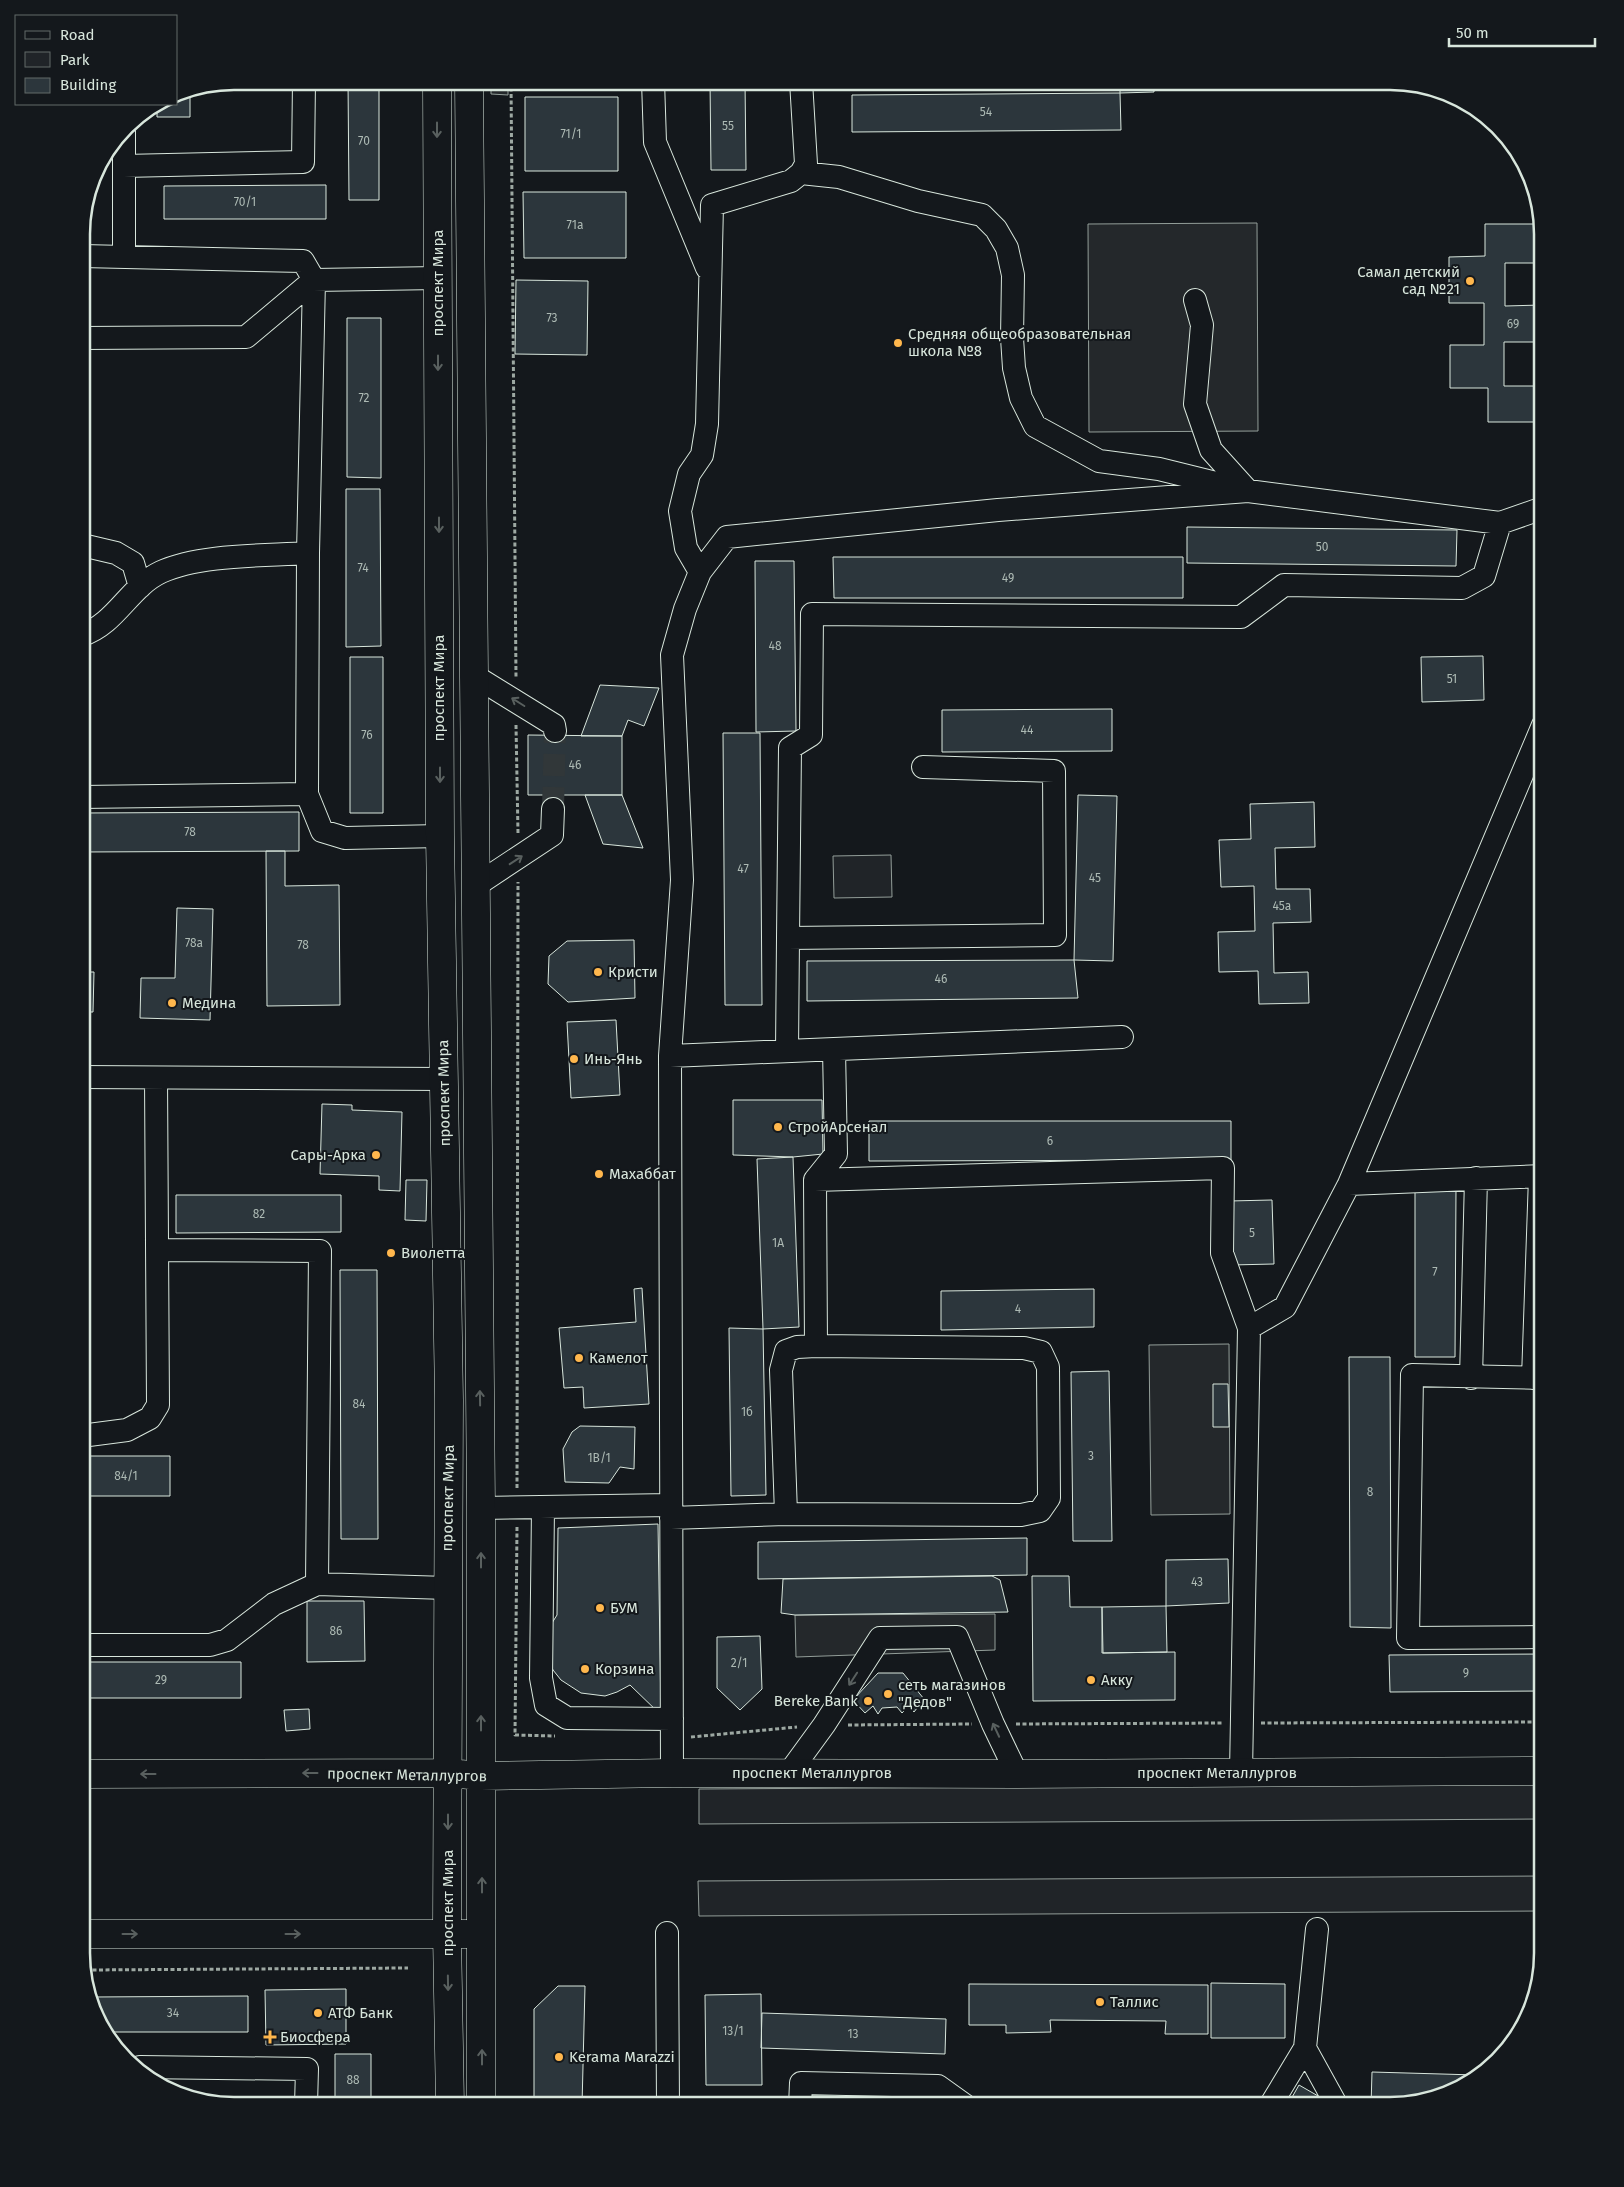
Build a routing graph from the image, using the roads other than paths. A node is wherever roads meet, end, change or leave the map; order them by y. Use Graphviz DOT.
graph roads {
  1 [pos="304,90"];
  2 [pos="437,90"];
  3 [pos="469,90"];
  4 [pos="653,90"];
  5 [pos="801,90"];
  6 [pos="124,142"];
  7 [pos="124,166"];
  8 [pos="801,173"];
  9 [pos="90,256"];
  10 [pos="124,256"];
  11 [pos="710,276"];
  12 [pos="438,278"];
  13 [pos="314,280"];
  14 [pos="1196,300"];
  15 [pos="90,338"];
  16 [pos="1248,491"];
  17 [pos="1534,511"];
  18 [pos="1500,523"];
  19 [pos="90,547"];
  20 [pos="308,553"];
  21 [pos="700,572"];
  22 [pos="140,586"];
  23 [pos="90,632"];
  24 [pos="473,674"];
  25 [pos="555,731"];
  26 [pos="1534,746"];
  27 [pos="923,767"];
  28 [pos="307,794"];
  29 [pos="90,797"];
  30 [pos="553,809"];
  31 [pos="440,836"];
  32 [pos="475,886"];
  33 [pos="788,938"];
  34 [pos="1122,1037"];
  35 [pos="834,1049"];
  36 [pos="787,1051"];
  37 [pos="670,1056"];
  38 [pos="90,1077"];
  39 [pos="156,1078"];
  40 [pos="444,1079"];
  41 [pos="1534,1176"];
  42 [pos="1476,1178"];
  43 [pos="815,1180"];
  44 [pos="1349,1184"];
  45 [pos="157,1250"];
  46 [pos="1249,1328"];
  47 [pos="816,1346"];
  48 [pos="1471,1378"];
  49 [pos="1534,1378"];
  50 [pos="449,1400"];
  51 [pos="90,1435"];
  52 [pos="481,1508"];
  53 [pos="543,1508"];
  54 [pos="671,1511"];
  55 [pos="786,1514"];
  56 [pos="317,1584"];
  57 [pos="447,1588"];
  58 [pos="1534,1637"];
  59 [pos="90,1645"];
  60 [pos="672,1728"];
  61 [pos="1534,1771"];
  62 [pos="449,1773"];
  63 [pos="672,1773"];
  64 [pos="789,1773"];
  65 [pos="1241,1773"];
  66 [pos="90,1774"];
  67 [pos="1017,1774"];
  68 [pos="481,1776"];
  69 [pos="1317,1930"];
  70 [pos="667,1933"];
  71 [pos="90,1934"];
  72 [pos="447,1934"];
  73 [pos="482,1934"];
  74 [pos="1304,2048"];
  75 [pos="146,2067"];
  76 [pos="306,2097"];
  77 [pos="450,2097"];
  78 [pos="481,2097"];
  79 [pos="668,2097"];
  80 [pos="800,2097"];
  81 [pos="953,2097"];
  82 [pos="1275,2097"];
  83 [pos="1332,2097"];
  1 -- 7 [label="street"];
  2 -- 12 [label="main road, проспект Мира, one-way"];
  3 -- 24 [label="main road, проспект Мира"];
  4 -- 11 [label="street"];
  5 -- 8 [label="street"];
  6 -- 7 [label="street"];
  7 -- 10 [label="street"];
  8 -- 11 [label="street"];
  8 -- 16 [label="street"];
  9 -- 10 [label="street"];
  10 -- 13 [label="street"];
  11 -- 21 [label="street"];
  12 -- 13 [label="street"];
  12 -- 31 [label="main road, проспект Мира, one-way"];
  13 -- 15 [label="street"];
  13 -- 20 [label="street"];
  14 -- 16 [label="street"];
  16 -- 18 [label="street"];
  16 -- 21 [label="street"];
  17 -- 18 [label="street"];
  18 -- 33 [label="street"];
  19 -- 22 [label="street"];
  20 -- 22 [label="street"];
  20 -- 28 [label="street"];
  21 -- 37 [label="street"];
  22 -- 23 [label="street"];
  25 -- 24 [label="street, one-way"];
  24 -- 32 [label="main road, проспект Мира"];
  26 -- 44 [label="street"];
  27 -- 33 [label="street"];
  28 -- 29 [label="street"];
  28 -- 31 [label="street"];
  32 -- 30 [label="street, one-way"];
  31 -- 40 [label="main road, проспект Мира"];
  52 -- 32 [label="main road, проспект Мира, one-way"];
  33 -- 36 [label="street"];
  34 -- 35 [label="street"];
  35 -- 36 [label="street"];
  35 -- 43 [label="street"];
  36 -- 37 [label="street"];
  37 -- 54 [label="street"];
  38 -- 39 [label="street"];
  39 -- 40 [label="street"];
  39 -- 45 [label="street"];
  40 -- 50 [label="main road, проспект Мира"];
  41 -- 42 [label="street"];
  42 -- 44 [label="street"];
  42 -- 48 [label="street"];
  43 -- 46 [label="street"];
  43 -- 47 [label="street"];
  44 -- 46 [label="street"];
  45 -- 51 [label="street"];
  45 -- 56 [label="street"];
  46 -- 65 [label="street"];
  47 -- 55 [label="street"];
  47 -- 55 [label="street"];
  48 -- 49 [label="street"];
  48 -- 58 [label="street"];
  50 -- 52 [label="main road"];
  50 -- 57 [label="main road, проспект Мира"];
  52 -- 53 [label="street"];
  68 -- 52 [label="main road, проспект Мира, one-way"];
  53 -- 54 [label="street"];
  53 -- 60 [label="street"];
  54 -- 55 [label="street"];
  54 -- 60 [label="street"];
  56 -- 57 [label="street"];
  56 -- 59 [label="street"];
  57 -- 62 [label="main road, проспект Мира"];
  60 -- 63 [label="street"];
  61 -- 65 [label="main road, проспект Металлургов"];
  62 -- 66 [label="main road, проспект Металлургов, one-way"];
  62 -- 68 [label="main road, проспект Металлургов"];
  62 -- 72 [label="main road, проспект Мира, one-way"];
  63 -- 64 [label="main road, проспект Металлургов"];
  63 -- 68 [label="main road, проспект Металлургов"];
  64 -- 67 [label="main road, проспект Металлургов"];
  67 -- 64 [label="street, one-way"];
  65 -- 67 [label="main road, проспект Металлургов"];
  73 -- 68 [label="main road, проспект Мира, one-way"];
  69 -- 74 [label="street"];
  70 -- 79 [label="street"];
  71 -- 72 [label="main road, one-way"];
  72 -- 73 [label="main road"];
  72 -- 77 [label="main road, проспект Мира, one-way"];
  78 -- 73 [label="main road, проспект Мира, one-way"];
  74 -- 82 [label="street"];
  74 -- 83 [label="street"];
  75 -- 76 [label="street"];
  80 -- 81 [label="street"];
}
